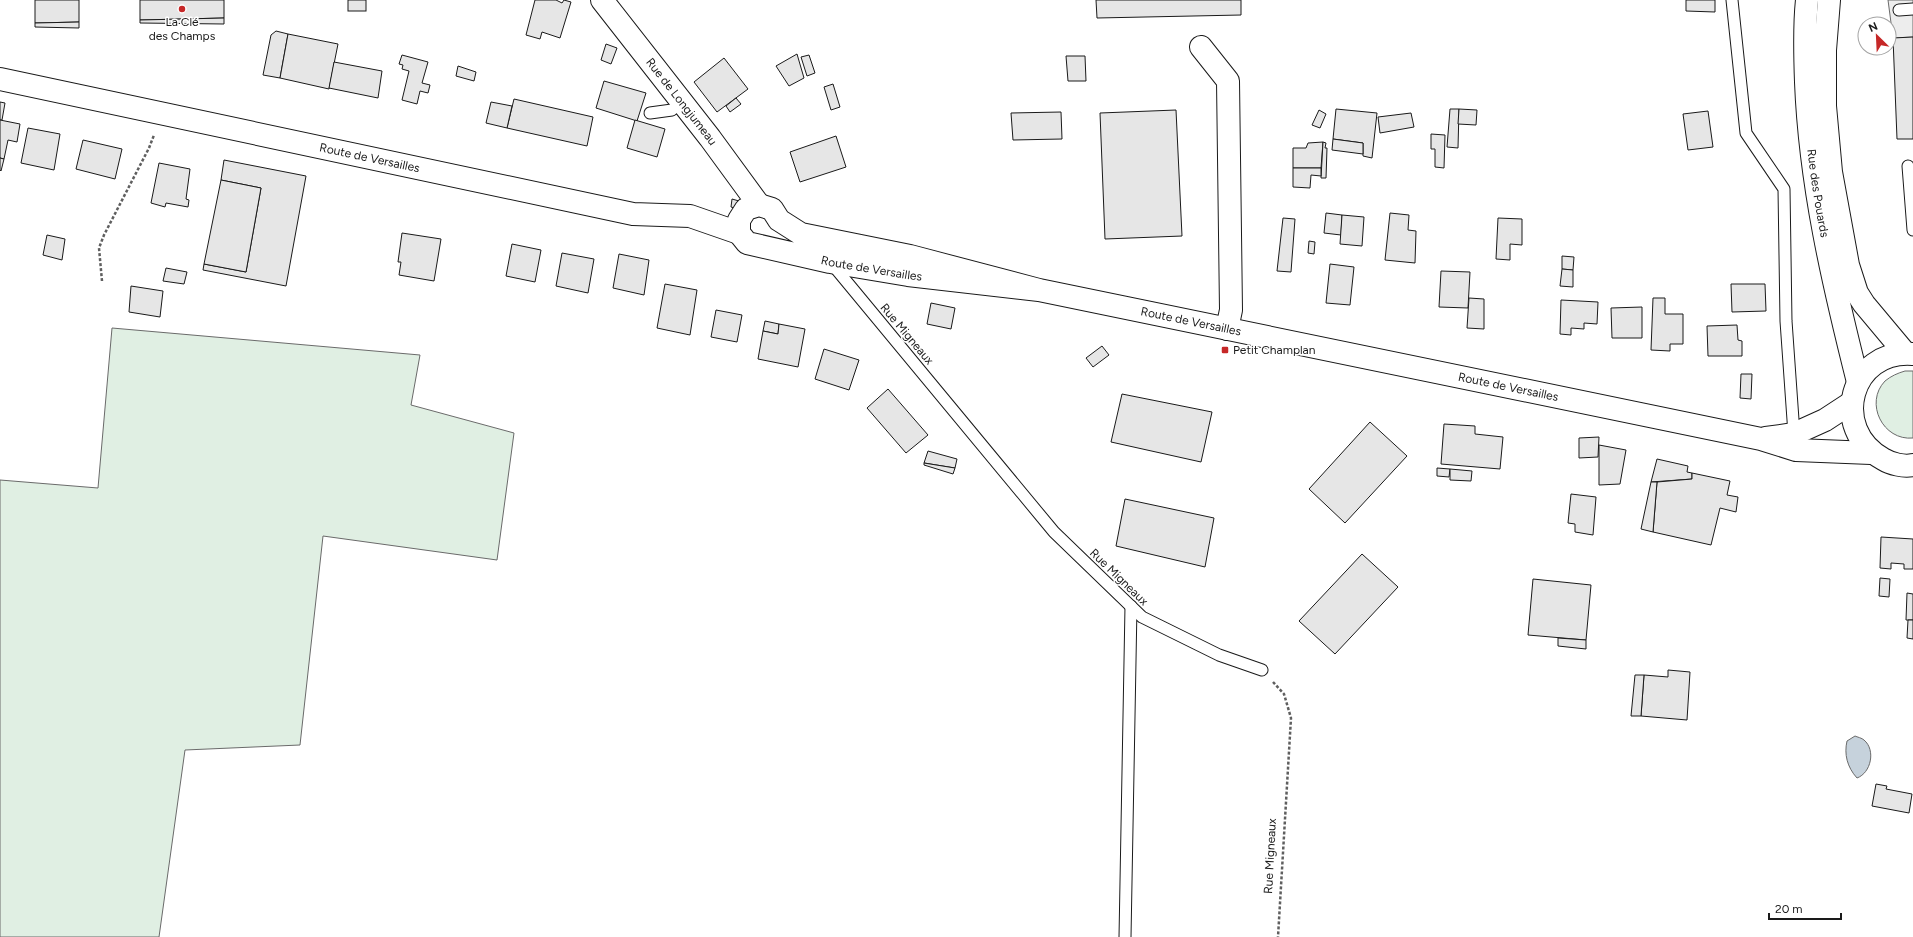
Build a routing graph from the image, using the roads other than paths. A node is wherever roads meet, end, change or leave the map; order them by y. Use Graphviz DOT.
graph roads {
  1 [pos="602,0"];
  2 [pos="1732,0"];
  3 [pos="1807,0"];
  4 [pos="1829,0"];
  5 [pos="1913,9"];
  6 [pos="1898,10"];
  7 [pos="1201,47"];
  8 [pos="0,79"];
  9 [pos="681,102"];
  10 [pos="650,113"];
  11 [pos="1908,166"];
  12 [pos="759,205"];
  13 [pos="780,220"];
  14 [pos="1913,230"];
  15 [pos="739,233"];
  16 [pos="759,247"];
  17 [pos="830,262"];
  18 [pos="1039,290"];
  19 [pos="1227,329"];
  20 [pos="1909,354"];
  21 [pos="1858,382"];
  22 [pos="1851,403"];
  23 [pos="1794,434"];
  24 [pos="1761,439"];
  25 [pos="1871,453"];
  26 [pos="1913,465"];
  27 [pos="1131,606"];
  28 [pos="1262,670"];
  29 [pos="1126,937"];
  1 -- 9 [label="main road, Rue de Longjumeau"];
  2 -- 23 [label="lane"];
  3 -- 21 [label="main road, Rue des Pouards"];
  4 -- 20 [label="main road, Rue des Pouards"];
  5 -- 6 [label="lane"];
  7 -- 19 [label="main road"];
  8 -- 15 [label="main road, Route de Versailles"];
  9 -- 10 [label="lane"];
  9 -- 12 [label="main road, Rue de Longjumeau"];
  11 -- 14 [label="lane"];
  12 -- 13 [label="main road"];
  12 -- 15 [label="main road"];
  13 -- 16 [label="main road"];
  13 -- 18 [label="main road"];
  15 -- 16 [label="main road"];
  16 -- 17 [label="main road, Route de Versailles"];
  17 -- 18 [label="main road, Route de Versailles"];
  17 -- 27 [label="lane, Rue Migneaux"];
  18 -- 19 [label="main road, Route de Versailles"];
  19 -- 24 [label="main road, Route de Versailles"];
  20 -- 21 [label="main road"];
  21 -- 22 [label="main road"];
  22 -- 23 [label="main road, Route de Versailles"];
  22 -- 25 [label="main road"];
  23 -- 24 [label="main road, Route de Versailles"];
  24 -- 25 [label="main road, Route de Versailles"];
  25 -- 26 [label="main road"];
  27 -- 28 [label="lane, Rue Migneaux"];
  27 -- 29 [label="lane"];
}
